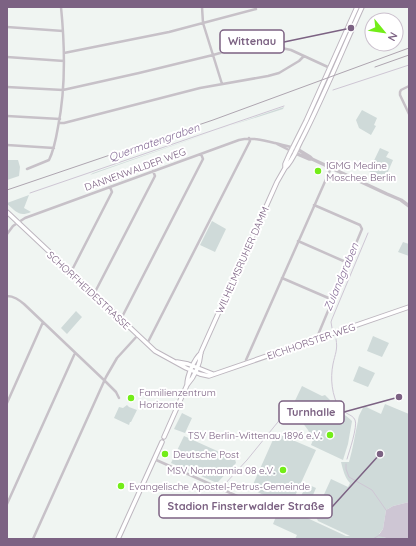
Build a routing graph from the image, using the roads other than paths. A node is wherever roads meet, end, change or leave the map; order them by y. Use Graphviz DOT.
graph roads {
  1 [pos="61,7"];
  2 [pos="202,7"];
  3 [pos="357,7"];
  4 [pos="362,7"];
  5 [pos="256,9"];
  6 [pos="355,18"];
  7 [pos="203,23"];
  8 [pos="7,27"];
  9 [pos="63,31"];
  10 [pos="341,48"];
  11 [pos="64,52"];
  12 [pos="213,55"];
  13 [pos="304,56"];
  14 [pos="7,57"];
  15 [pos="64,61"];
  16 [pos="330,68"];
  17 [pos="222,84"];
  18 [pos="409,86"];
  19 [pos="7,87"];
  20 [pos="63,90"];
  21 [pos="409,114"];
  22 [pos="7,116"];
  23 [pos="60,121"];
  24 [pos="250,138"];
  25 [pos="7,145"];
  26 [pos="54,148"];
  27 [pos="294,150"];
  28 [pos="201,154"];
  29 [pos="330,168"];
  30 [pos="27,169"];
  31 [pos="153,171"];
  32 [pos="110,187"];
  33 [pos="314,205"];
  34 [pos="409,206"];
  35 [pos="7,212"];
  36 [pos="18,222"];
  37 [pos="7,234"];
  38 [pos="298,241"];
  39 [pos="348,263"];
  40 [pos="71,272"];
  41 [pos="282,278"];
  42 [pos="94,294"];
  43 [pos="7,296"];
  44 [pos="332,300"];
  45 [pos="409,307"];
  46 [pos="121,320"];
  47 [pos="43,322"];
  48 [pos="138,336"];
  49 [pos="319,338"];
  50 [pos="147,344"];
  51 [pos="76,353"];
  52 [pos="246,363"];
  53 [pos="194,369"];
  54 [pos="104,380"];
  55 [pos="119,398"];
  56 [pos="7,403"];
  57 [pos="164,437"];
  58 [pos="162,442"];
  59 [pos="154,459"];
  60 [pos="7,504"];
  61 [pos="266,506"];
  62 [pos="33,539"];
  63 [pos="118,539"];
  1 -- 9 [label="street"];
  2 -- 7 [label="street"];
  3 -- 6 [label="main road, WILHELMSRUHER DAMM"];
  4 -- 6 [label="main road, WILHELMSRUHER DAMM"];
  5 -- 7 [label="street"];
  6 -- 10 [label="main road, WILHELMSRUHER DAMM"];
  7 -- 11 [label="street"];
  7 -- 12 [label="street"];
  8 -- 9 [label="street"];
  9 -- 11 [label="street"];
  10 -- 16 [label="main road, WILHELMSRUHER DAMM"];
  10 -- 27 [label="main road, WILHELMSRUHER DAMM"];
  11 -- 15 [label="street"];
  12 -- 13 [label="street"];
  12 -- 17 [label="street"];
  12 -- 20 [label="street"];
  13 -- 16 [label="street"];
  13 -- 17 [label="street"];
  14 -- 15 [label="street"];
  15 -- 20 [label="street"];
  16 -- 27 [label="main road, WILHELMSRUHER DAMM"];
  17 -- 23 [label="street"];
  18 -- 21 [label="street"];
  19 -- 20 [label="street"];
  20 -- 23 [label="street"];
  22 -- 23 [label="street"];
  23 -- 26 [label="street"];
  24 -- 27 [label="street, DANNENWALDER WEG"];
  24 -- 28 [label="street, DANNENWALDER WEG"];
  24 -- 50 [label="street"];
  25 -- 26 [label="street"];
  26 -- 30 [label="street"];
  27 -- 29 [label="street"];
  27 -- 53 [label="main road, WILHELMSRUHER DAMM"];
  28 -- 31 [label="street, DANNENWALDER WEG"];
  28 -- 46 [label="street"];
  29 -- 33 [label="street"];
  29 -- 34 [label="street"];
  31 -- 32 [label="street, DANNENWALDER WEG"];
  31 -- 42 [label="street"];
  32 -- 36 [label="street, DANNENWALDER WEG"];
  32 -- 40 [label="street"];
  33 -- 38 [label="street"];
  33 -- 39 [label="street"];
  35 -- 36 [label="main road, SCHORFHEIDESTRASSE"];
  36 -- 37 [label="street, DANNENWALDER WEG"];
  36 -- 40 [label="main road, SCHORFHEIDESTRASSE"];
  38 -- 39 [label="street"];
  38 -- 41 [label="street"];
  39 -- 44 [label="street"];
  40 -- 42 [label="main road, SCHORFHEIDESTRASSE"];
  41 -- 44 [label="street"];
  41 -- 52 [label="street"];
  42 -- 46 [label="main road, SCHORFHEIDESTRASSE"];
  43 -- 47 [label="street"];
  44 -- 49 [label="street"];
  45 -- 49 [label="main road, EICHHORSTER WEG"];
  46 -- 48 [label="main road, SCHORFHEIDESTRASSE"];
  47 -- 51 [label="street"];
  47 -- 56 [label="street"];
  48 -- 50 [label="main road, SCHORFHEIDESTRASSE"];
  48 -- 54 [label="street"];
  49 -- 52 [label="main road, EICHHORSTER WEG"];
  50 -- 53 [label="main road, SCHORFHEIDESTRASSE"];
  51 -- 54 [label="street"];
  51 -- 60 [label="street"];
  52 -- 53 [label="main road, EICHHORSTER WEG"];
  53 -- 57 [label="main road, WILHELMSRUHER DAMM"];
  54 -- 55 [label="street"];
  54 -- 62 [label="street"];
  58 -- 59 [label="main road"];
  59 -- 61 [label="street"];
  59 -- 63 [label="main road"];
}
